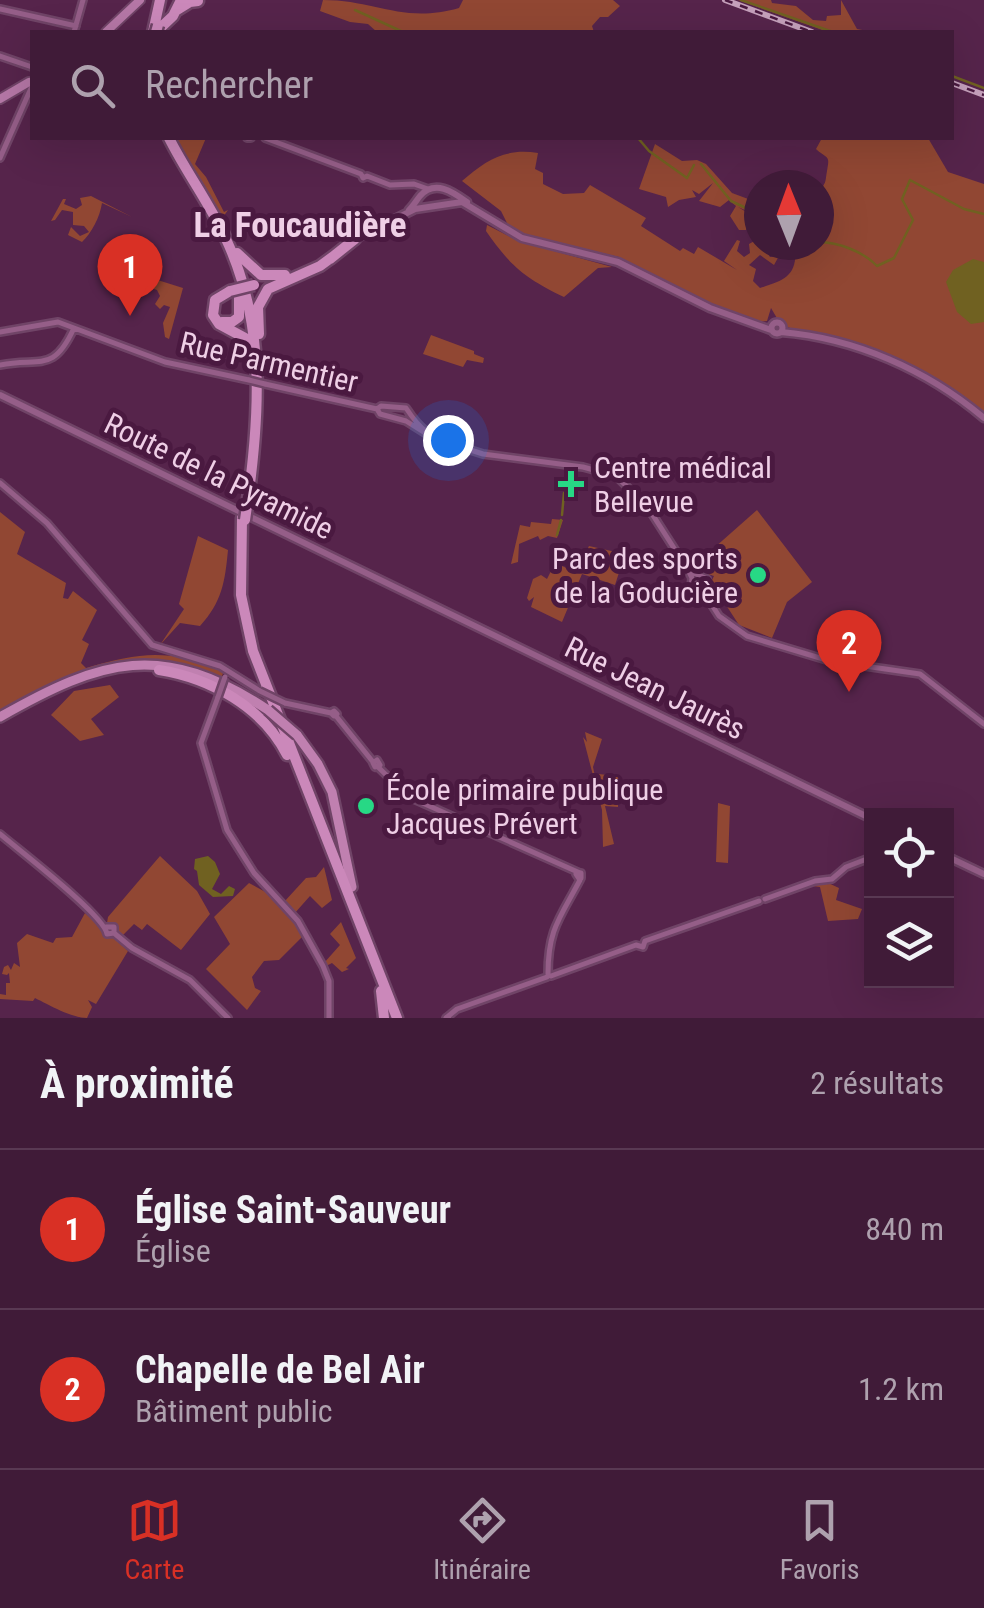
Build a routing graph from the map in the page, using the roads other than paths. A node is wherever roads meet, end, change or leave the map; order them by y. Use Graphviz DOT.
graph roads {
  1 [pos="84,0"];
  2 [pos="140,0"];
  3 [pos="162,0"];
  4 [pos="196,0"];
  5 [pos="178,5"];
  6 [pos="0,9"];
  7 [pos="75,29"];
  8 [pos="108,30"];
  9 [pos="155,30"];
  10 [pos="0,56"];
  11 [pos="30,66"];
  12 [pos="29,83"];
  13 [pos="0,97"];
  14 [pos="168,140"];
  15 [pos="168,140"];
  16 [pos="271,140"];
  17 [pos="0,158"];
  18 [pos="417,185"];
  19 [pos="432,190"];
  20 [pos="454,191"];
  21 [pos="420,196"];
  22 [pos="454,202"];
  23 [pos="424,208"];
  24 [pos="480,214"];
  25 [pos="219,225"];
  26 [pos="355,239"];
  27 [pos="226,250"];
  28 [pos="335,255"];
  29 [pos="318,265"];
  30 [pos="296,273"];
  31 [pos="254,286"];
  32 [pos="230,292"];
  33 [pos="73,329"];
  34 [pos="0,332"];
  35 [pos="0,365"];
  36 [pos="0,395"];
  37 [pos="377,409"];
  38 [pos="256,415"];
  39 [pos="408,418"];
  40 [pos="984,418"];
  41 [pos="0,483"];
  42 [pos="243,519"];
  43 [pos="694,576"];
  44 [pos="702,590"];
  45 [pos="418,598"];
  46 [pos="159,670"];
  47 [pos="226,674"];
  48 [pos="0,720"];
  49 [pos="984,724"];
  50 [pos="864,815"];
  51 [pos="321,825"];
  52 [pos="0,834"];
  53 [pos="954,860"];
  54 [pos="864,861"];
  55 [pos="984,874"];
  56 [pos="352,887"];
  57 [pos="369,946"];
  58 [pos="549,976"];
  59 [pos="379,980"];
  60 [pos="469,1006"];
  61 [pos="228,1018"];
  62 [pos="329,1018"];
  63 [pos="384,1018"];
  64 [pos="398,1018"];
  65 [pos="447,1018"];
  66 [pos="458,1018"];
  1 -- 7 [label="street"];
  2 -- 8 [label="main road"];
  3 -- 9 [label="highway"];
  4 -- 5 [label="highway"];
  5 -- 9 [label="highway"];
  6 -- 7 [label="street"];
  10 -- 11 [label="street"];
  12 -- 13 [label="main road"];
  12 -- 17 [label="street"];
  14 -- 25 [label="highway"];
  15 -- 25 [label="highway"];
  16 -- 18 [label="street"];
  18 -- 19 [label="street"];
  18 -- 21 [label="street"];
  19 -- 20 [label="main road"];
  19 -- 21 [label="main road"];
  20 -- 22 [label="main road"];
  20 -- 24 [label="main road"];
  21 -- 23 [label="main road"];
  21 -- 26 [label="main road"];
  22 -- 23 [label="main road"];
  22 -- 24 [label="main road"];
  23 -- 26 [label="main road"];
  24 -- 40 [label="main road"];
  25 -- 27 [label="highway"];
  25 -- 30 [label="highway"];
  25 -- 38 [label="highway"];
  26 -- 28 [label="highway"];
  26 -- 29 [label="highway"];
  27 -- 32 [label="highway"];
  27 -- 38 [label="highway"];
  28 -- 29 [label="highway"];
  28 -- 38 [label="highway"];
  29 -- 30 [label="highway"];
  29 -- 31 [label="highway"];
  30 -- 31 [label="highway"];
  31 -- 32 [label="highway, bridge"];
  32 -- 38 [label="highway"];
  33 -- 34 [label="street, Rue Parmentier"];
  33 -- 35 [label="street"];
  33 -- 37 [label="street, Rue Parmentier, bridge"];
  36 -- 45 [label="main road, Route de la Pyramide"];
  37 -- 39 [label="street"];
  37 -- 39 [label="street"];
  38 -- 42 [label="highway, bridge"];
  39 -- 43 [label="street"];
  41 -- 47 [label="street"];
  42 -- 51 [label="highway"];
  42 -- 56 [label="highway"];
  43 -- 44 [label="street"];
  43 -- 44 [label="street"];
  44 -- 49 [label="street"];
  45 -- 50 [label="main road, Rue Jean Jaurès"];
  46 -- 48 [label="highway"];
  46 -- 51 [label="highway"];
  47 -- 58 [label="street, bridge"];
  47 -- 62 [label="street, bridge"];
  48 -- 56 [label="highway, bridge"];
  51 -- 57 [label="highway"];
  52 -- 61 [label="street"];
  53 -- 55 [label="main road"];
  54 -- 58 [label="street"];
  56 -- 64 [label="highway"];
  57 -- 59 [label="highway"];
  57 -- 64 [label="highway"];
  58 -- 60 [label="street"];
  59 -- 63 [label="highway"];
  59 -- 64 [label="highway"];
  60 -- 65 [label="street"];
  60 -- 66 [label="street"];
}
